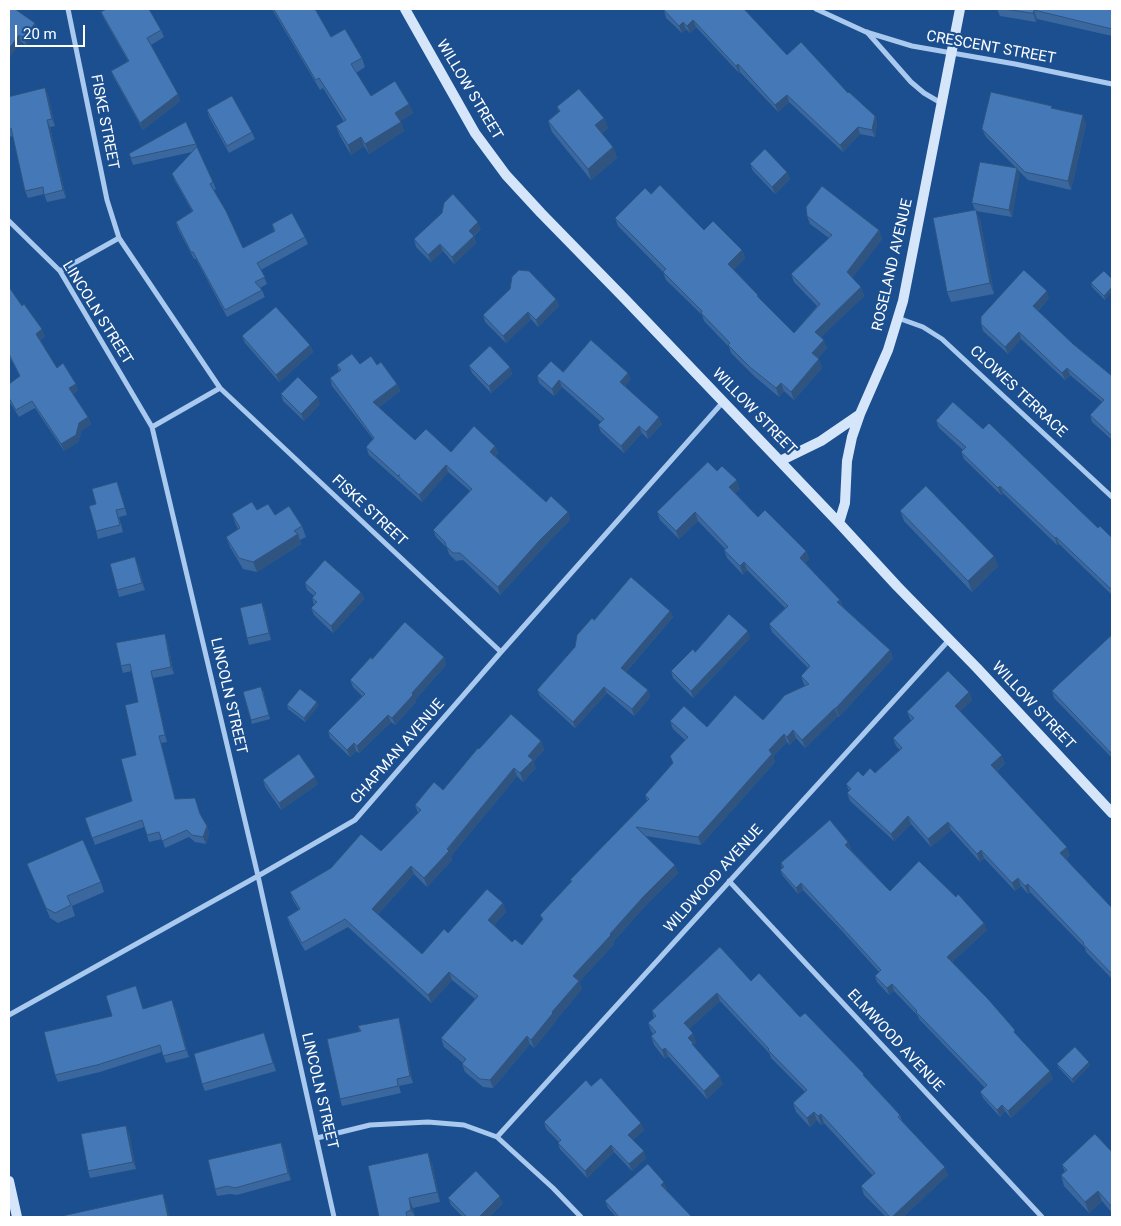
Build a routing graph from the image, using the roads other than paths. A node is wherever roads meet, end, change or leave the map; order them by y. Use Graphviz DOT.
graph roads {
  1 [pos="68,9"];
  2 [pos="405,9"];
  3 [pos="816,9"];
  4 [pos="960,9"];
  5 [pos="866,32"];
  6 [pos="952,53"];
  7 [pos="1112,84"];
  8 [pos="942,104"];
  9 [pos="9,221"];
  10 [pos="119,238"];
  11 [pos="60,272"];
  12 [pos="898,318"];
  13 [pos="220,388"];
  14 [pos="724,402"];
  15 [pos="860,414"];
  16 [pos="152,427"];
  17 [pos="780,461"];
  18 [pos="1112,496"];
  19 [pos="839,523"];
  20 [pos="949,640"];
  21 [pos="501,652"];
  22 [pos="1112,813"];
  23 [pos="258,876"];
  24 [pos="729,881"];
  25 [pos="9,1014"];
  26 [pos="497,1137"];
  27 [pos="317,1138"];
  28 [pos="9,1182"];
  29 [pos="17,1217"];
  30 [pos="334,1217"];
  31 [pos="581,1217"];
  32 [pos="1042,1217"];
  1 -- 10 [label="street, FISKE STREET"];
  2 -- 14 [label="street, WILLOW STREET"];
  3 -- 5 [label="street, CRESCENT STREET"];
  4 -- 6 [label="street, ROSELAND AVENUE"];
  5 -- 6 [label="street, CRESCENT STREET"];
  5 -- 8 [label="street, CRESCENT STREET"];
  6 -- 7 [label="street, CRESCENT STREET"];
  6 -- 8 [label="street, ROSELAND AVENUE"];
  8 -- 12 [label="street, ROSELAND AVENUE"];
  9 -- 11 [label="street, LINCOLN STREET"];
  10 -- 11 [label="street"];
  10 -- 13 [label="street, FISKE STREET"];
  11 -- 16 [label="street, LINCOLN STREET"];
  12 -- 15 [label="street, ROSELAND AVENUE"];
  12 -- 18 [label="street, CLOWES TERRACE"];
  13 -- 16 [label="street"];
  13 -- 21 [label="street, FISKE STREET"];
  14 -- 17 [label="street, WILLOW STREET"];
  14 -- 21 [label="street, CHAPMAN AVENUE"];
  15 -- 17 [label="street"];
  15 -- 19 [label="street, ROSELAND AVENUE"];
  16 -- 23 [label="street, LINCOLN STREET"];
  17 -- 19 [label="street, WILLOW STREET"];
  19 -- 20 [label="street, WILLOW STREET"];
  20 -- 22 [label="street, WILLOW STREET"];
  20 -- 24 [label="street, WILDWOOD AVENUE"];
  21 -- 23 [label="street, CHAPMAN AVENUE"];
  23 -- 25 [label="street, CHAPMAN AVENUE"];
  23 -- 27 [label="street, LINCOLN STREET"];
  24 -- 26 [label="street, WILDWOOD AVENUE"];
  24 -- 32 [label="street, ELMWOOD AVENUE"];
  26 -- 27 [label="street"];
  26 -- 31 [label="street"];
  27 -- 30 [label="street, LINCOLN STREET"];
  28 -- 29 [label="street"];
}
